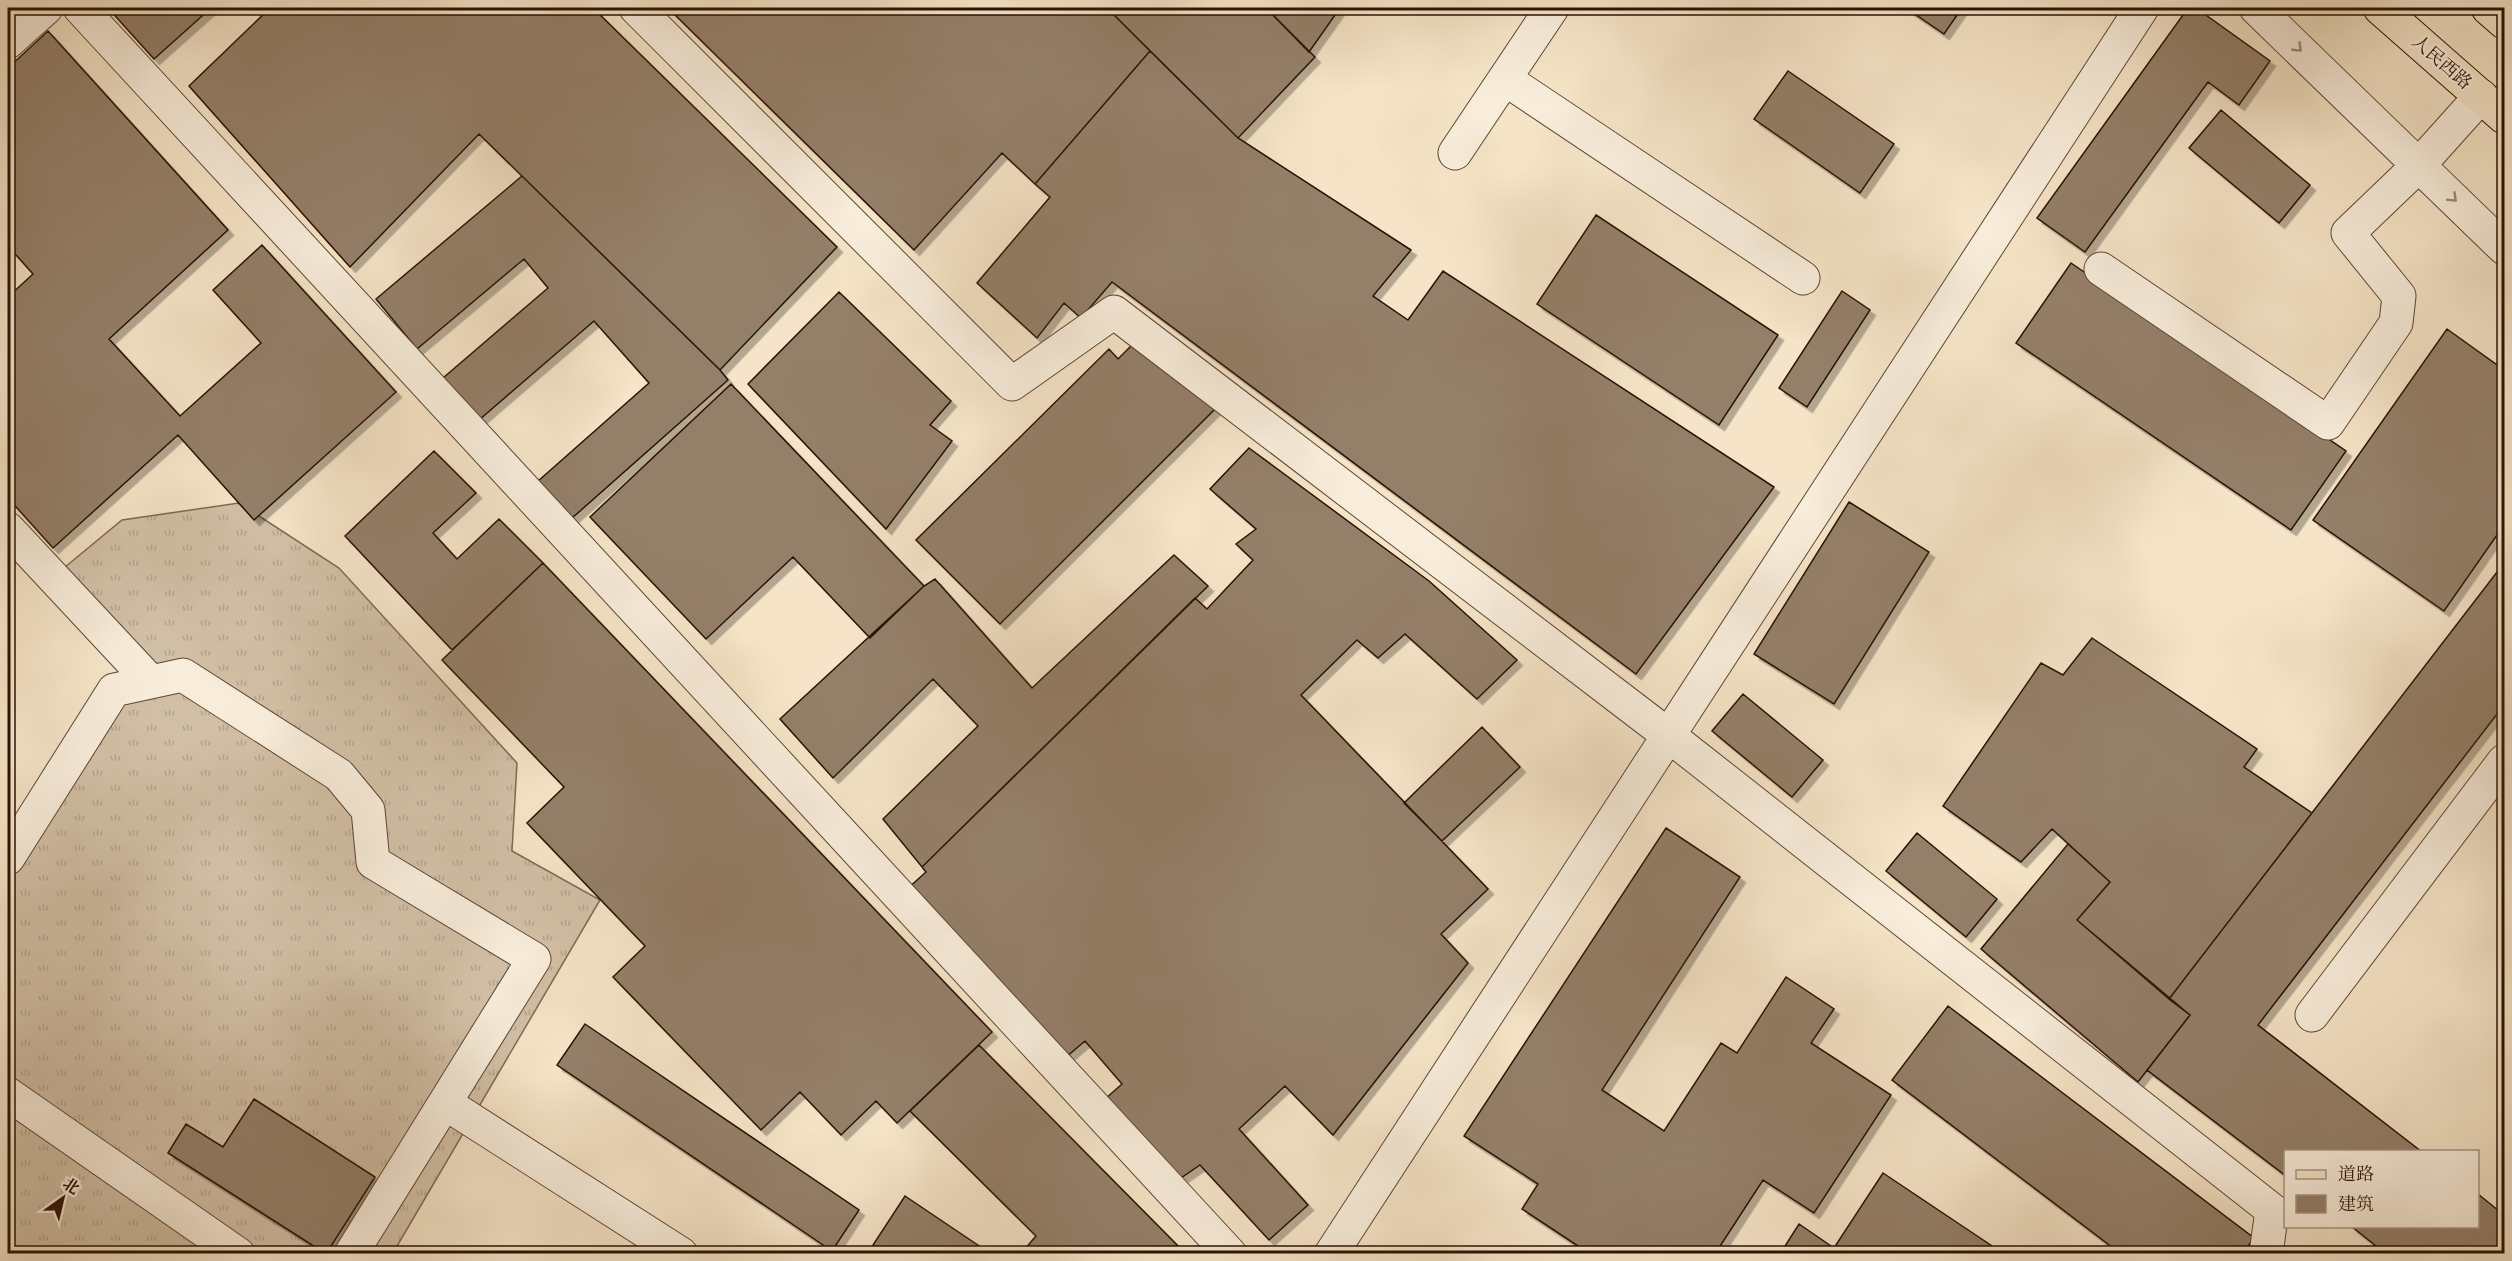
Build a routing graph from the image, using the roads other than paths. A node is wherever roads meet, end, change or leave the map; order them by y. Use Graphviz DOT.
graph roads {
  1 [pos="46,8"];
  2 [pos="80,8"];
  3 [pos="636,8"];
  4 [pos="1552,8"];
  5 [pos="2142,8"];
  6 [pos="2256,8"];
  7 [pos="2380,8"];
  8 [pos="2488,8"];
  9 [pos="2505,22"];
  10 [pos="8,42"];
  11 [pos="1505,80"];
  12 [pos="2493,106"];
  13 [pos="1455,153"];
  14 [pos="2419,165"];
  15 [pos="2505,248"];
  16 [pos="2101,269"];
  17 [pos="1803,278"];
  18 [pos="8,529"];
  19 [pos="149,680"];
  20 [pos="1668,735"];
  21 [pos="2505,761"];
  22 [pos="8,858"];
  23 [pos="2312,1015"];
  24 [pos="8,1094"];
  25 [pos="445,1103"];
  26 [pos="238,1254"];
  27 [pos="351,1254"];
  28 [pos="681,1254"];
  29 [pos="1230,1254"];
  30 [pos="1331,1254"];
  31 [pos="2266,1254"];
  1 -- 10 [label="street"];
  2 -- 29 [label="street"];
  3 -- 20 [label="street"];
  4 -- 11 [label="street"];
  5 -- 20 [label="street"];
  6 -- 14 [label="street, one-way"];
  7 -- 12 [label="main road, 人民西路"];
  8 -- 9 [label="main road"];
  11 -- 13 [label="street"];
  11 -- 17 [label="street"];
  12 -- 14 [label="street"];
  14 -- 15 [label="street, one-way"];
  14 -- 16 [label="street"];
  18 -- 19 [label="street"];
  19 -- 22 [label="street"];
  19 -- 25 [label="street"];
  20 -- 30 [label="street"];
  20 -- 31 [label="street"];
  21 -- 23 [label="street"];
  24 -- 26 [label="street"];
  25 -- 27 [label="street"];
  25 -- 28 [label="street"];
}
